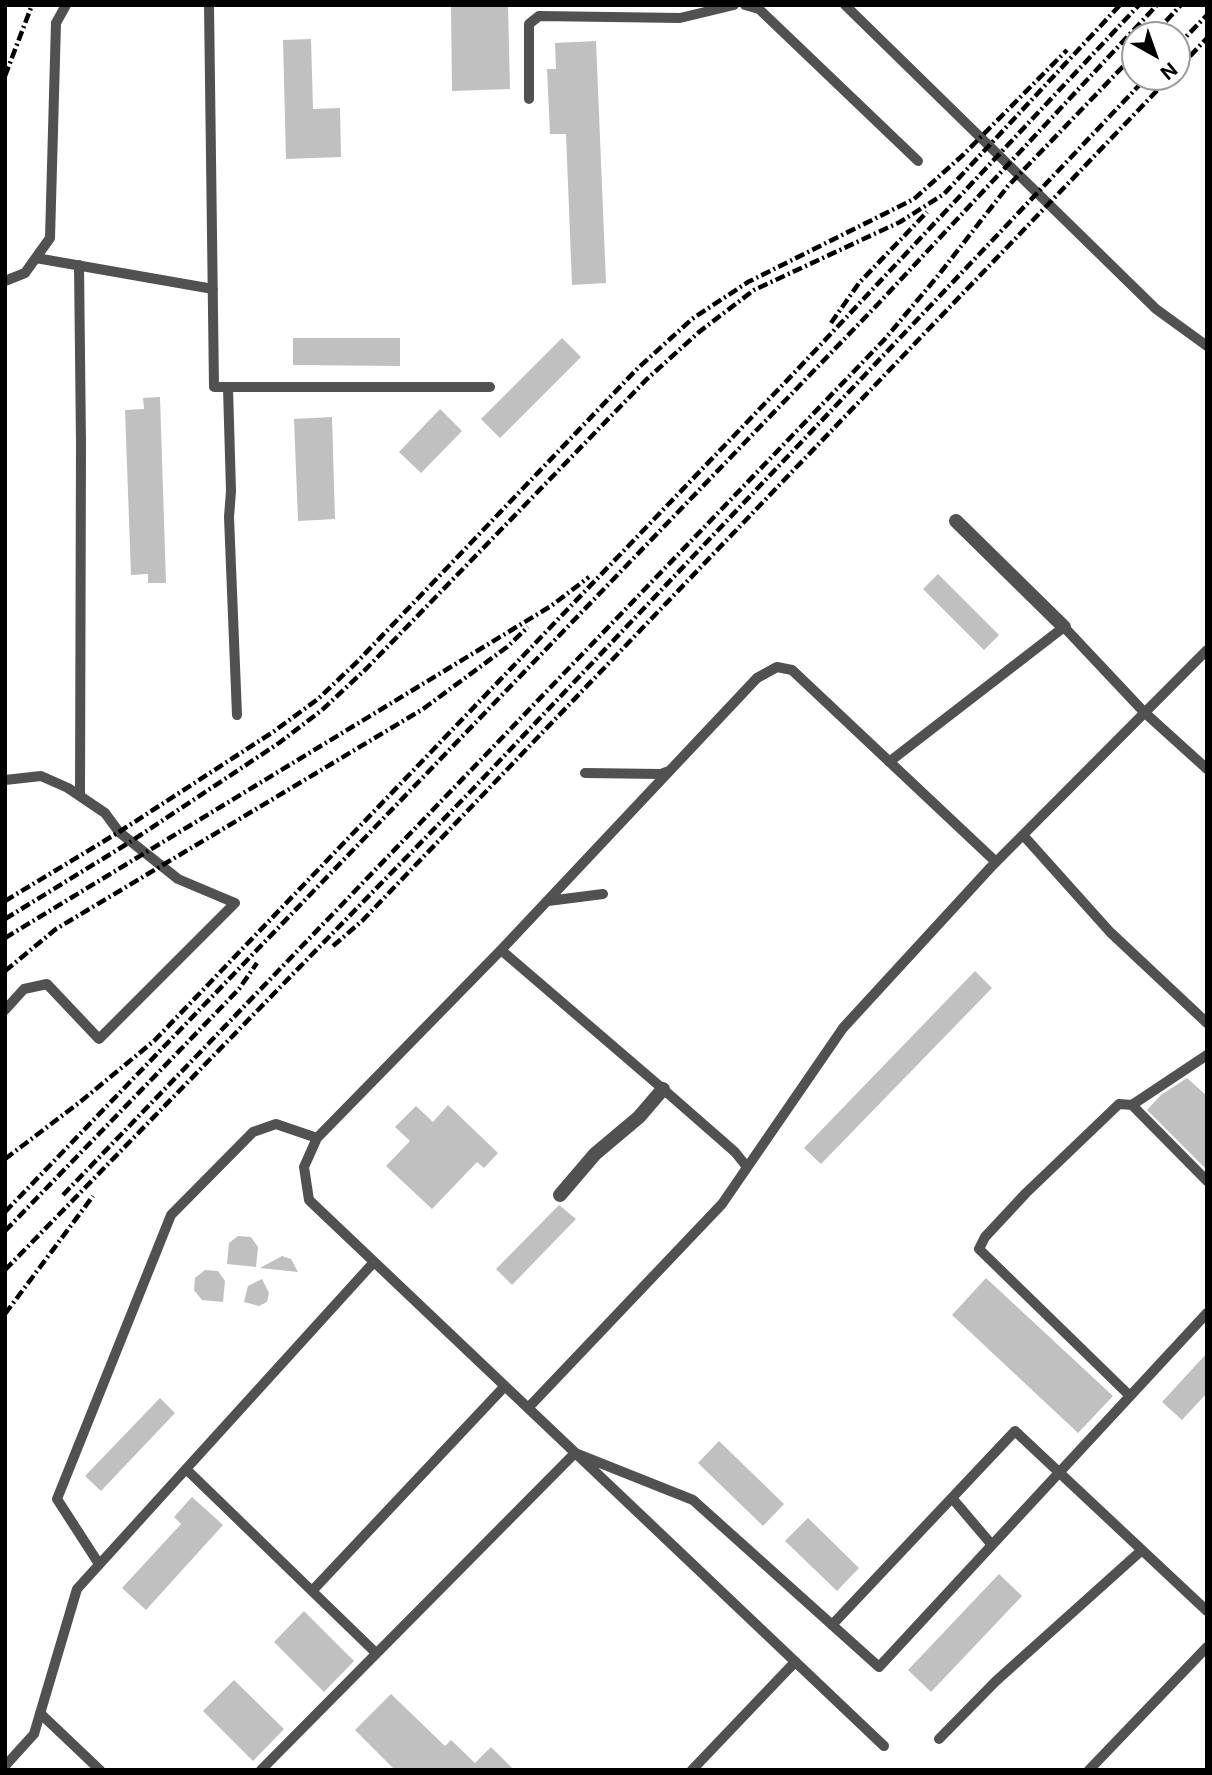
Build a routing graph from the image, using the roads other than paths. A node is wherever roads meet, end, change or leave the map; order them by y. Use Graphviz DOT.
graph roads {
  1 [pos="66,5"];
  2 [pos="209,5"];
  3 [pos="734,5"];
  4 [pos="745,5"];
  5 [pos="845,5"];
  6 [pos="529,99"];
  7 [pos="918,161"];
  8 [pos="36,258"];
  9 [pos="79,265"];
  10 [pos="5,281"];
  11 [pos="213,289"];
  12 [pos="1207,346"];
  13 [pos="490,387"];
  14 [pos="228,388"];
  15 [pos="956,521"];
  16 [pos="1064,627"];
  17 [pos="1207,650"];
  18 [pos="1144,712"];
  19 [pos="237,715"];
  20 [pos="889,762"];
  21 [pos="1207,769"];
  22 [pos="670,771"];
  23 [pos="585,773"];
  24 [pos="5,780"];
  25 [pos="80,796"];
  26 [pos="1023,835"];
  27 [pos="996,862"];
  28 [pos="603,894"];
  29 [pos="547,901"];
  30 [pos="501,950"];
  31 [pos="5,1010"];
  32 [pos="1207,1023"];
  33 [pos="1207,1055"];
  34 [pos="663,1089"];
  35 [pos="1132,1105"];
  36 [pos="317,1138"];
  37 [pos="747,1167"];
  38 [pos="1207,1181"];
  39 [pos="560,1195"];
  40 [pos="374,1262"];
  41 [pos="1207,1313"];
  42 [pos="505,1386"];
  43 [pos="1130,1396"];
  44 [pos="527,1408"];
  45 [pos="575,1453"];
  46 [pos="186,1469"];
  47 [pos="1059,1472"];
  48 [pos="952,1498"];
  49 [pos="992,1545"];
  50 [pos="1142,1550"];
  51 [pos="99,1564"];
  52 [pos="312,1591"];
  53 [pos="1207,1611"];
  54 [pos="832,1625"];
  55 [pos="1207,1647"];
  56 [pos="376,1653"];
  57 [pos="795,1662"];
  58 [pos="40,1713"];
  59 [pos="939,1739"];
  60 [pos="884,1746"];
  61 [pos="5,1766"];
  62 [pos="100,1770"];
  63 [pos="261,1770"];
  64 [pos="692,1770"];
  65 [pos="1089,1770"];
  1 -- 8 [label="lane"];
  2 -- 11 [label="lane"];
  3 -- 6 [label="lane"];
  4 -- 7 [label="lane"];
  5 -- 12 [label="lane"];
  8 -- 9 [label="lane"];
  8 -- 10 [label="lane"];
  9 -- 11 [label="lane"];
  9 -- 25 [label="lane"];
  11 -- 14 [label="lane"];
  13 -- 14 [label="lane"];
  14 -- 19 [label="lane"];
  15 -- 16 [label="street"];
  16 -- 18 [label="lane"];
  16 -- 20 [label="lane"];
  17 -- 18 [label="lane"];
  18 -- 21 [label="lane"];
  18 -- 26 [label="lane"];
  20 -- 22 [label="lane"];
  20 -- 27 [label="lane"];
  22 -- 23 [label="lane"];
  22 -- 29 [label="lane"];
  24 -- 25 [label="lane"];
  25 -- 31 [label="lane"];
  26 -- 27 [label="lane"];
  26 -- 32 [label="lane"];
  27 -- 37 [label="lane"];
  28 -- 29 [label="lane"];
  29 -- 30 [label="lane"];
  30 -- 34 [label="lane"];
  30 -- 36 [label="lane"];
  33 -- 35 [label="lane"];
  34 -- 37 [label="lane"];
  34 -- 39 [label="street"];
  35 -- 38 [label="lane"];
  35 -- 43 [label="lane"];
  36 -- 40 [label="lane"];
  36 -- 51 [label="lane"];
  37 -- 44 [label="lane"];
  40 -- 42 [label="lane"];
  40 -- 46 [label="lane"];
  41 -- 43 [label="lane"];
  42 -- 44 [label="lane"];
  42 -- 52 [label="lane"];
  43 -- 47 [label="lane"];
  44 -- 45 [label="lane"];
  45 -- 54 [label="lane"];
  45 -- 56 [label="lane"];
  45 -- 57 [label="lane"];
  46 -- 51 [label="lane"];
  46 -- 52 [label="lane"];
  47 -- 48 [label="lane"];
  47 -- 49 [label="lane"];
  47 -- 50 [label="lane"];
  48 -- 49 [label="lane"];
  48 -- 54 [label="lane"];
  49 -- 54 [label="lane"];
  50 -- 53 [label="lane"];
  50 -- 59 [label="lane"];
  51 -- 58 [label="lane"];
  52 -- 56 [label="lane"];
  55 -- 65 [label="lane"];
  56 -- 63 [label="lane"];
  57 -- 60 [label="lane"];
  57 -- 64 [label="lane"];
  58 -- 61 [label="lane"];
  58 -- 62 [label="lane"];
}
